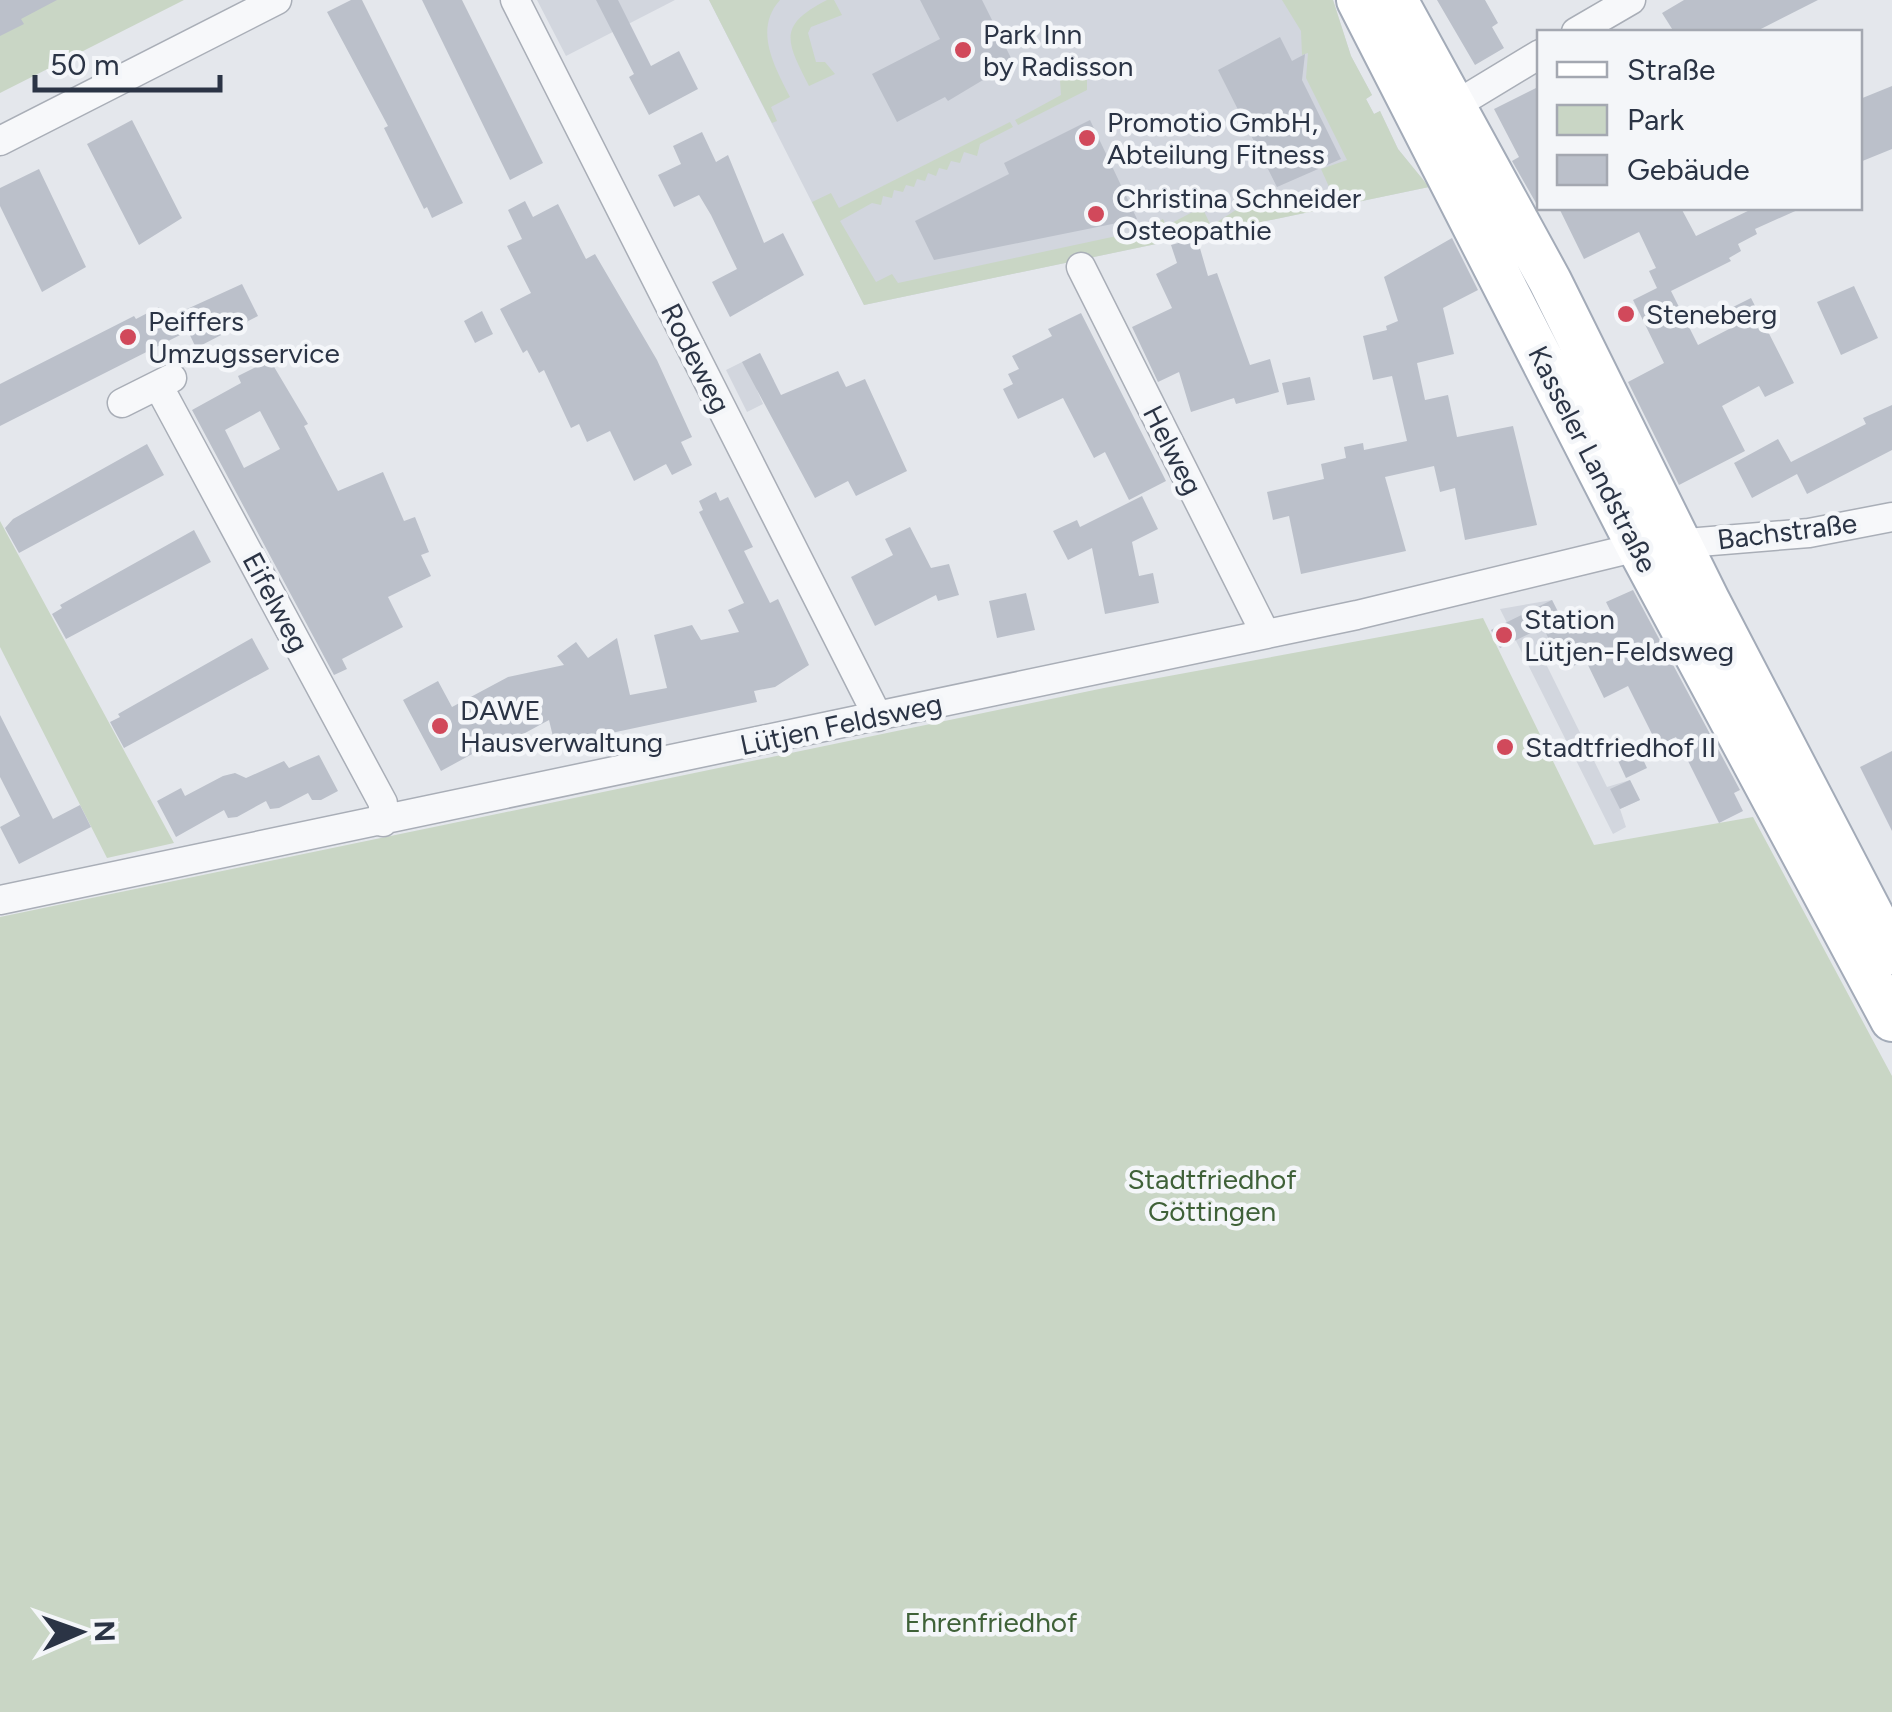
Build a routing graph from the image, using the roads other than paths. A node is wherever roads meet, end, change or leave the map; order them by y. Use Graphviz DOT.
graph roads {
  1 [pos="277,0"];
  2 [pos="515,0"];
  3 [pos="1358,0"];
  4 [pos="1396,0"];
  5 [pos="1631,0"];
  6 [pos="1579,30"];
  7 [pos="1537,56"];
  8 [pos="1454,106"];
  9 [pos="0,141"];
  10 [pos="1081,267"];
  11 [pos="122,402"];
  12 [pos="1892,517"];
  13 [pos="1681,542"];
  14 [pos="1638,547"];
  15 [pos="1265,633"];
  16 [pos="878,716"];
  17 [pos="383,822"];
  18 [pos="0,900"];
  19 [pos="1892,953"];
  20 [pos="1892,1020"];
  1 -- 9 [label="street"];
  2 -- 16 [label="street, Rodeweg"];
  3 -- 14 [label="main road, Kasseler Landstraße"];
  4 -- 8 [label="main road, Kasseler Landstraße"];
  5 -- 6 [label="street"];
  7 -- 8 [label="street"];
  8 -- 13 [label="main road, Kasseler Landstraße"];
  10 -- 15 [label="street, Helweg"];
  11 -- 17 [label="street, Eifelweg"];
  12 -- 13 [label="street, Bachstraße"];
  13 -- 14 [label="street, Lütjen Feldsweg"];
  13 -- 19 [label="main road, Kasseler Landstraße"];
  14 -- 15 [label="street, Lütjen Feldsweg"];
  14 -- 20 [label="main road, Kasseler Landstraße"];
  15 -- 16 [label="street, Lütjen Feldsweg"];
  16 -- 17 [label="street, Lütjen Feldsweg"];
  17 -- 18 [label="street, Lütjen Feldsweg"];
}
